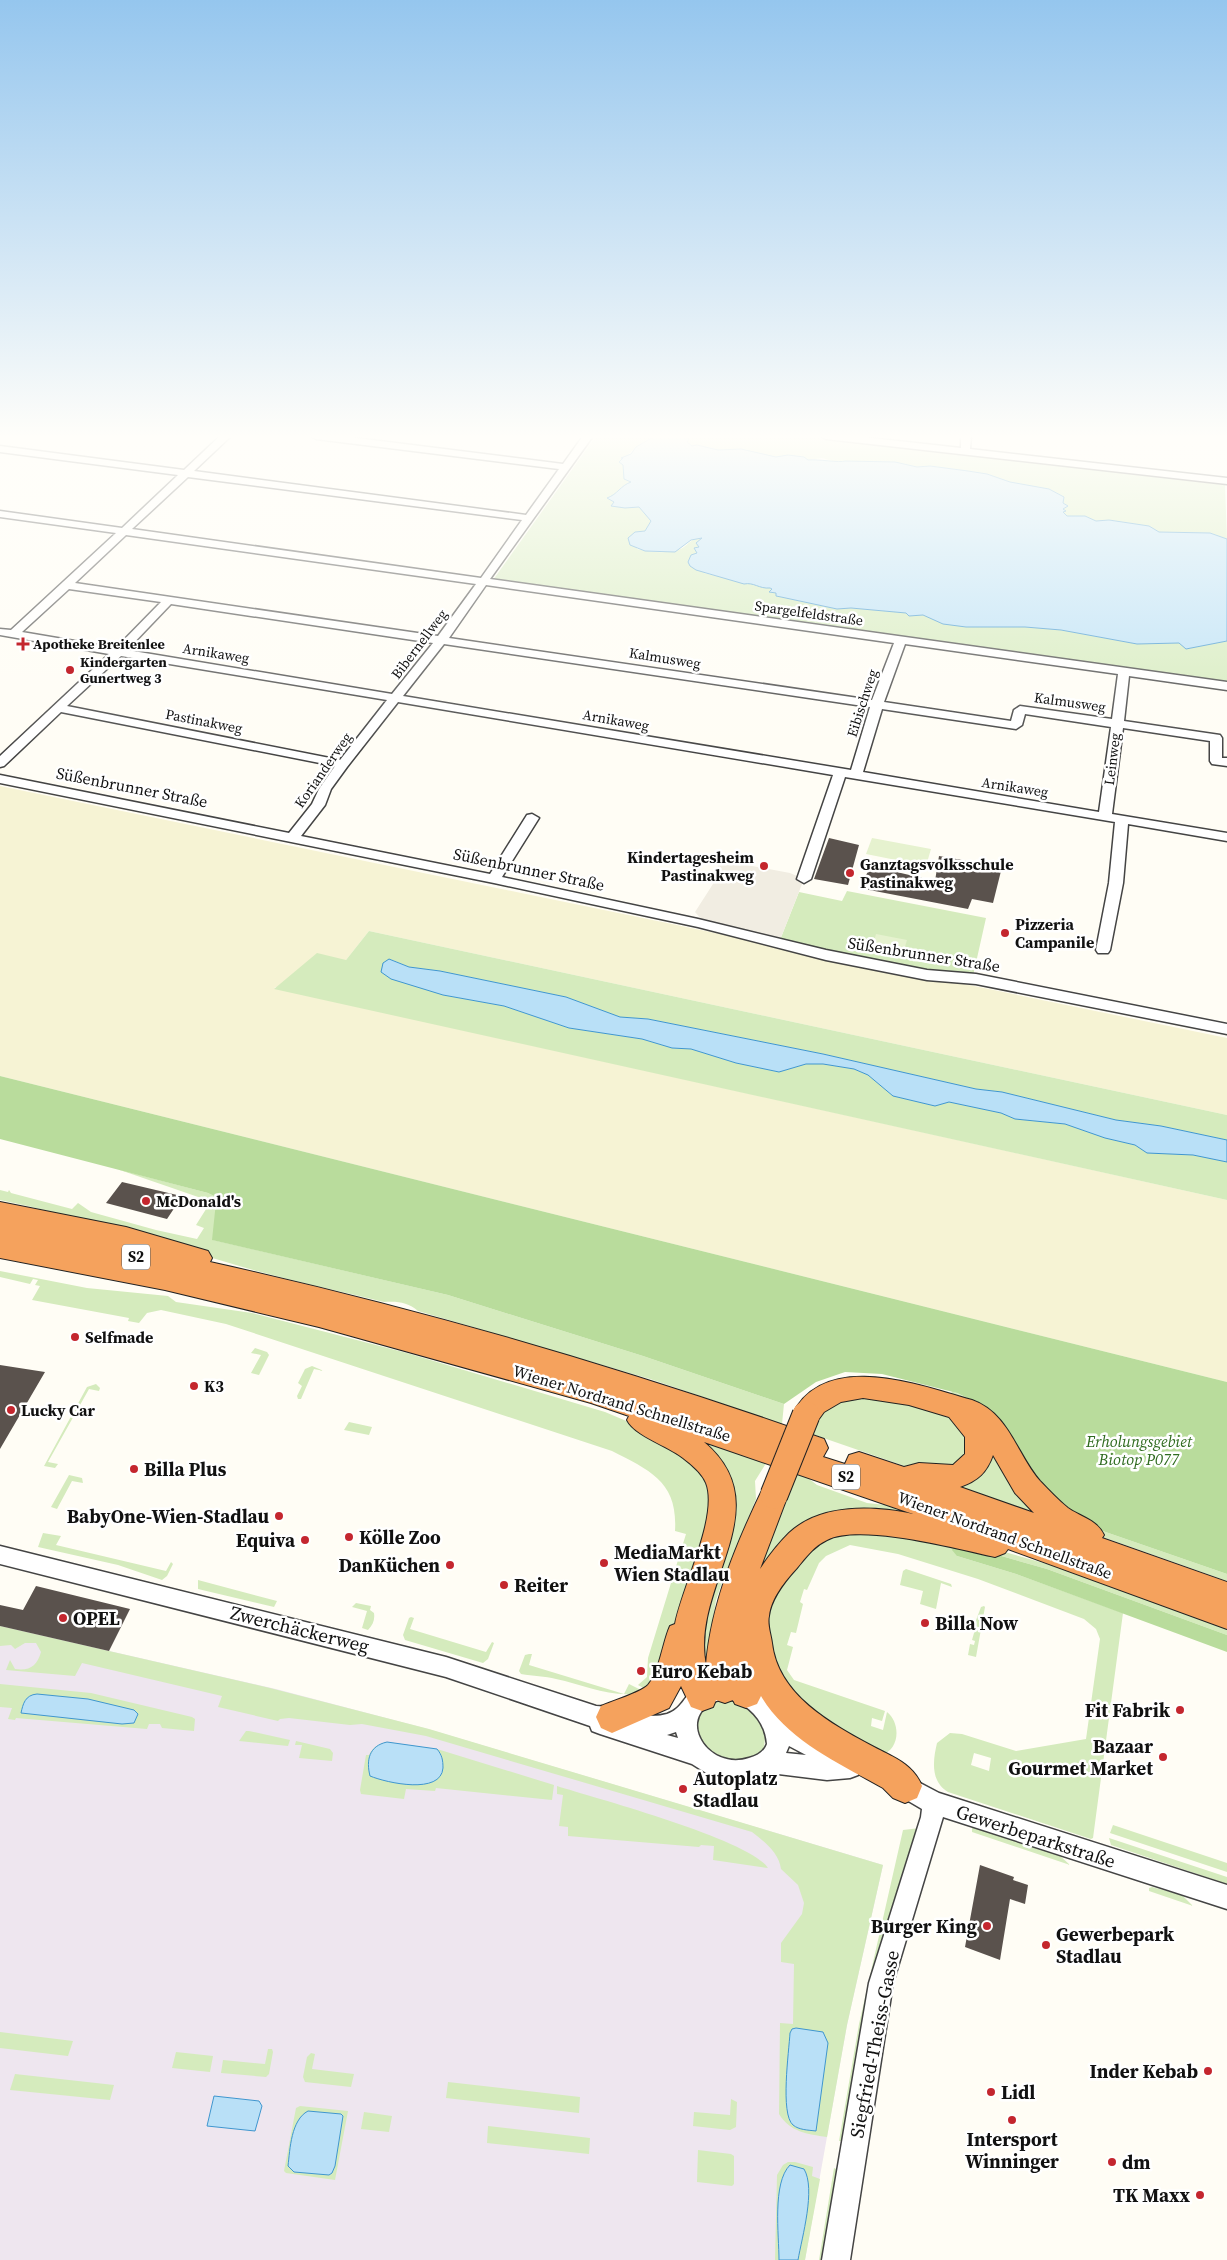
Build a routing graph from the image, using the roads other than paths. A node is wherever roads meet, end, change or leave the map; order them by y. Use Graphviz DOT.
graph roads {
  1 [pos="113,541"];
  2 [pos="193,541"];
  3 [pos="513,541"];
  4 [pos="485,581"];
  5 [pos="66,585"];
  6 [pos="168,600"];
  7 [pos="0,632"];
  8 [pos="14,634"];
  9 [pos="442,639"];
  10 [pos="900,641"];
  11 [pos="118,652"];
  12 [pos="1124,672"];
  13 [pos="1227,686"];
  14 [pos="397,698"];
  15 [pos="877,704"];
  16 [pos="58,708"];
  17 [pos="1116,724"];
  18 [pos="1227,762"];
  19 [pos="0,763"];
  20 [pos="344,764"];
  21 [pos="840,773"];
  22 [pos="856,775"];
  23 [pos="0,779"];
  24 [pos="1105,817"];
  25 [pos="532,818"];
  26 [pos="1122,820"];
  27 [pos="293,837"];
  28 [pos="1227,837"];
  29 [pos="804,878"];
  30 [pos="494,879"];
  31 [pos="1104,950"];
  32 [pos="1227,1029"];
  33 [pos="0,1211"];
  34 [pos="0,1230"];
  35 [pos="0,1248"];
  36 [pos="0,1264"];
  37 [pos="271,1286"];
  38 [pos="216,1291"];
  39 [pos="591,1392"];
  40 [pos="952,1406"];
  41 [pos="898,1478"];
  42 [pos="0,1555"];
  43 [pos="1106,1562"];
  44 [pos="1227,1596"];
  45 [pos="1227,1615"];
  46 [pos="743,1619"];
  47 [pos="690,1622"];
  48 [pos="715,1698"];
  49 [pos="604,1717"];
  50 [pos="774,1722"];
  51 [pos="695,1754"];
  52 [pos="768,1762"];
  53 [pos="850,1767"];
  54 [pos="905,1786"];
  55 [pos="934,1803"];
  56 [pos="1227,1897"];
  57 [pos="836,2260"];
  1 -- 5 [label="street"];
  2 -- 4 [label="street, Spargelfeldstraße"];
  3 -- 4 [label="street, Bibernellweg"];
  4 -- 9 [label="street, Bibernellweg"];
  4 -- 10 [label="street, Spargelfeldstraße"];
  5 -- 6 [label="street, Kalmusweg"];
  5 -- 8 [label="street"];
  6 -- 9 [label="street, Kalmusweg"];
  6 -- 11 [label="street"];
  7 -- 8 [label="street, Arnikaweg"];
  8 -- 11 [label="street, Arnikaweg"];
  9 -- 14 [label="street, Bibernellweg"];
  9 -- 15 [label="street, Kalmusweg"];
  10 -- 12 [label="street, Spargelfeldstraße"];
  10 -- 15 [label="street, Eibischweg"];
  11 -- 14 [label="street, Arnikaweg"];
  11 -- 16 [label="street"];
  12 -- 13 [label="street, Spargelfeldstraße"];
  12 -- 17 [label="street, Leinweg"];
  14 -- 20 [label="street, Korianderweg"];
  14 -- 21 [label="street, Arnikaweg"];
  15 -- 17 [label="street, Kalmusweg"];
  15 -- 22 [label="street, Eibischweg"];
  16 -- 19 [label="street"];
  16 -- 20 [label="street, Pastinakweg"];
  17 -- 18 [label="street, Kalmusweg"];
  17 -- 24 [label="street, Leinweg"];
  20 -- 27 [label="street, Korianderweg"];
  21 -- 22 [label="street, Arnikaweg"];
  21 -- 29 [label="street"];
  22 -- 24 [label="street, Arnikaweg"];
  23 -- 27 [label="street, Süßenbrunner Straße"];
  24 -- 26 [label="street, Arnikaweg"];
  25 -- 30 [label="street"];
  26 -- 28 [label="street, Arnikaweg"];
  26 -- 31 [label="street"];
  27 -- 30 [label="street, Süßenbrunner Straße"];
  30 -- 32 [label="street, Süßenbrunner Straße"];
  33 -- 37 [label="highway"];
  34 -- 37 [label="highway, Wiener Nordrand Schnellstraße / S2"];
  35 -- 38 [label="highway, Wiener Nordrand Schnellstraße / S2"];
  36 -- 38 [label="highway"];
  37 -- 41 [label="highway, Wiener Nordrand Schnellstraße / S2"];
  38 -- 39 [label="highway, Wiener Nordrand Schnellstraße / S2"];
  39 -- 43 [label="highway, Wiener Nordrand Schnellstraße / S2"];
  39 -- 47 [label="highway"];
  40 -- 41 [label="highway"];
  40 -- 43 [label="highway"];
  40 -- 46 [label="highway, bridge"];
  41 -- 43 [label="highway, Wiener Nordrand Schnellstraße / S2"];
  42 -- 49 [label="street, Zwerchäckerweg"];
  43 -- 44 [label="highway, Wiener Nordrand Schnellstraße / S2"];
  43 -- 45 [label="highway, Wiener Nordrand Schnellstraße / S2"];
  43 -- 46 [label="highway"];
  46 -- 48 [label="highway"];
  46 -- 48 [label="highway"];
  46 -- 54 [label="highway"];
  47 -- 48 [label="highway"];
  47 -- 49 [label="highway"];
  48 -- 49 [label="street, Zwerchäckerweg"];
  48 -- 50 [label="street"];
  48 -- 51 [label="street"];
  49 -- 51 [label="street, Zwerchäckerweg"];
  50 -- 52 [label="street"];
  50 -- 53 [label="street, Gewerbeparkstraße"];
  51 -- 52 [label="street, Zwerchäckerweg"];
  52 -- 53 [label="street, Gewerbeparkstraße"];
  53 -- 54 [label="street, Gewerbeparkstraße"];
  54 -- 55 [label="street, Gewerbeparkstraße"];
  55 -- 56 [label="street, Gewerbeparkstraße"];
  55 -- 57 [label="street, Siegfried-Theiss-Gasse"];
}
